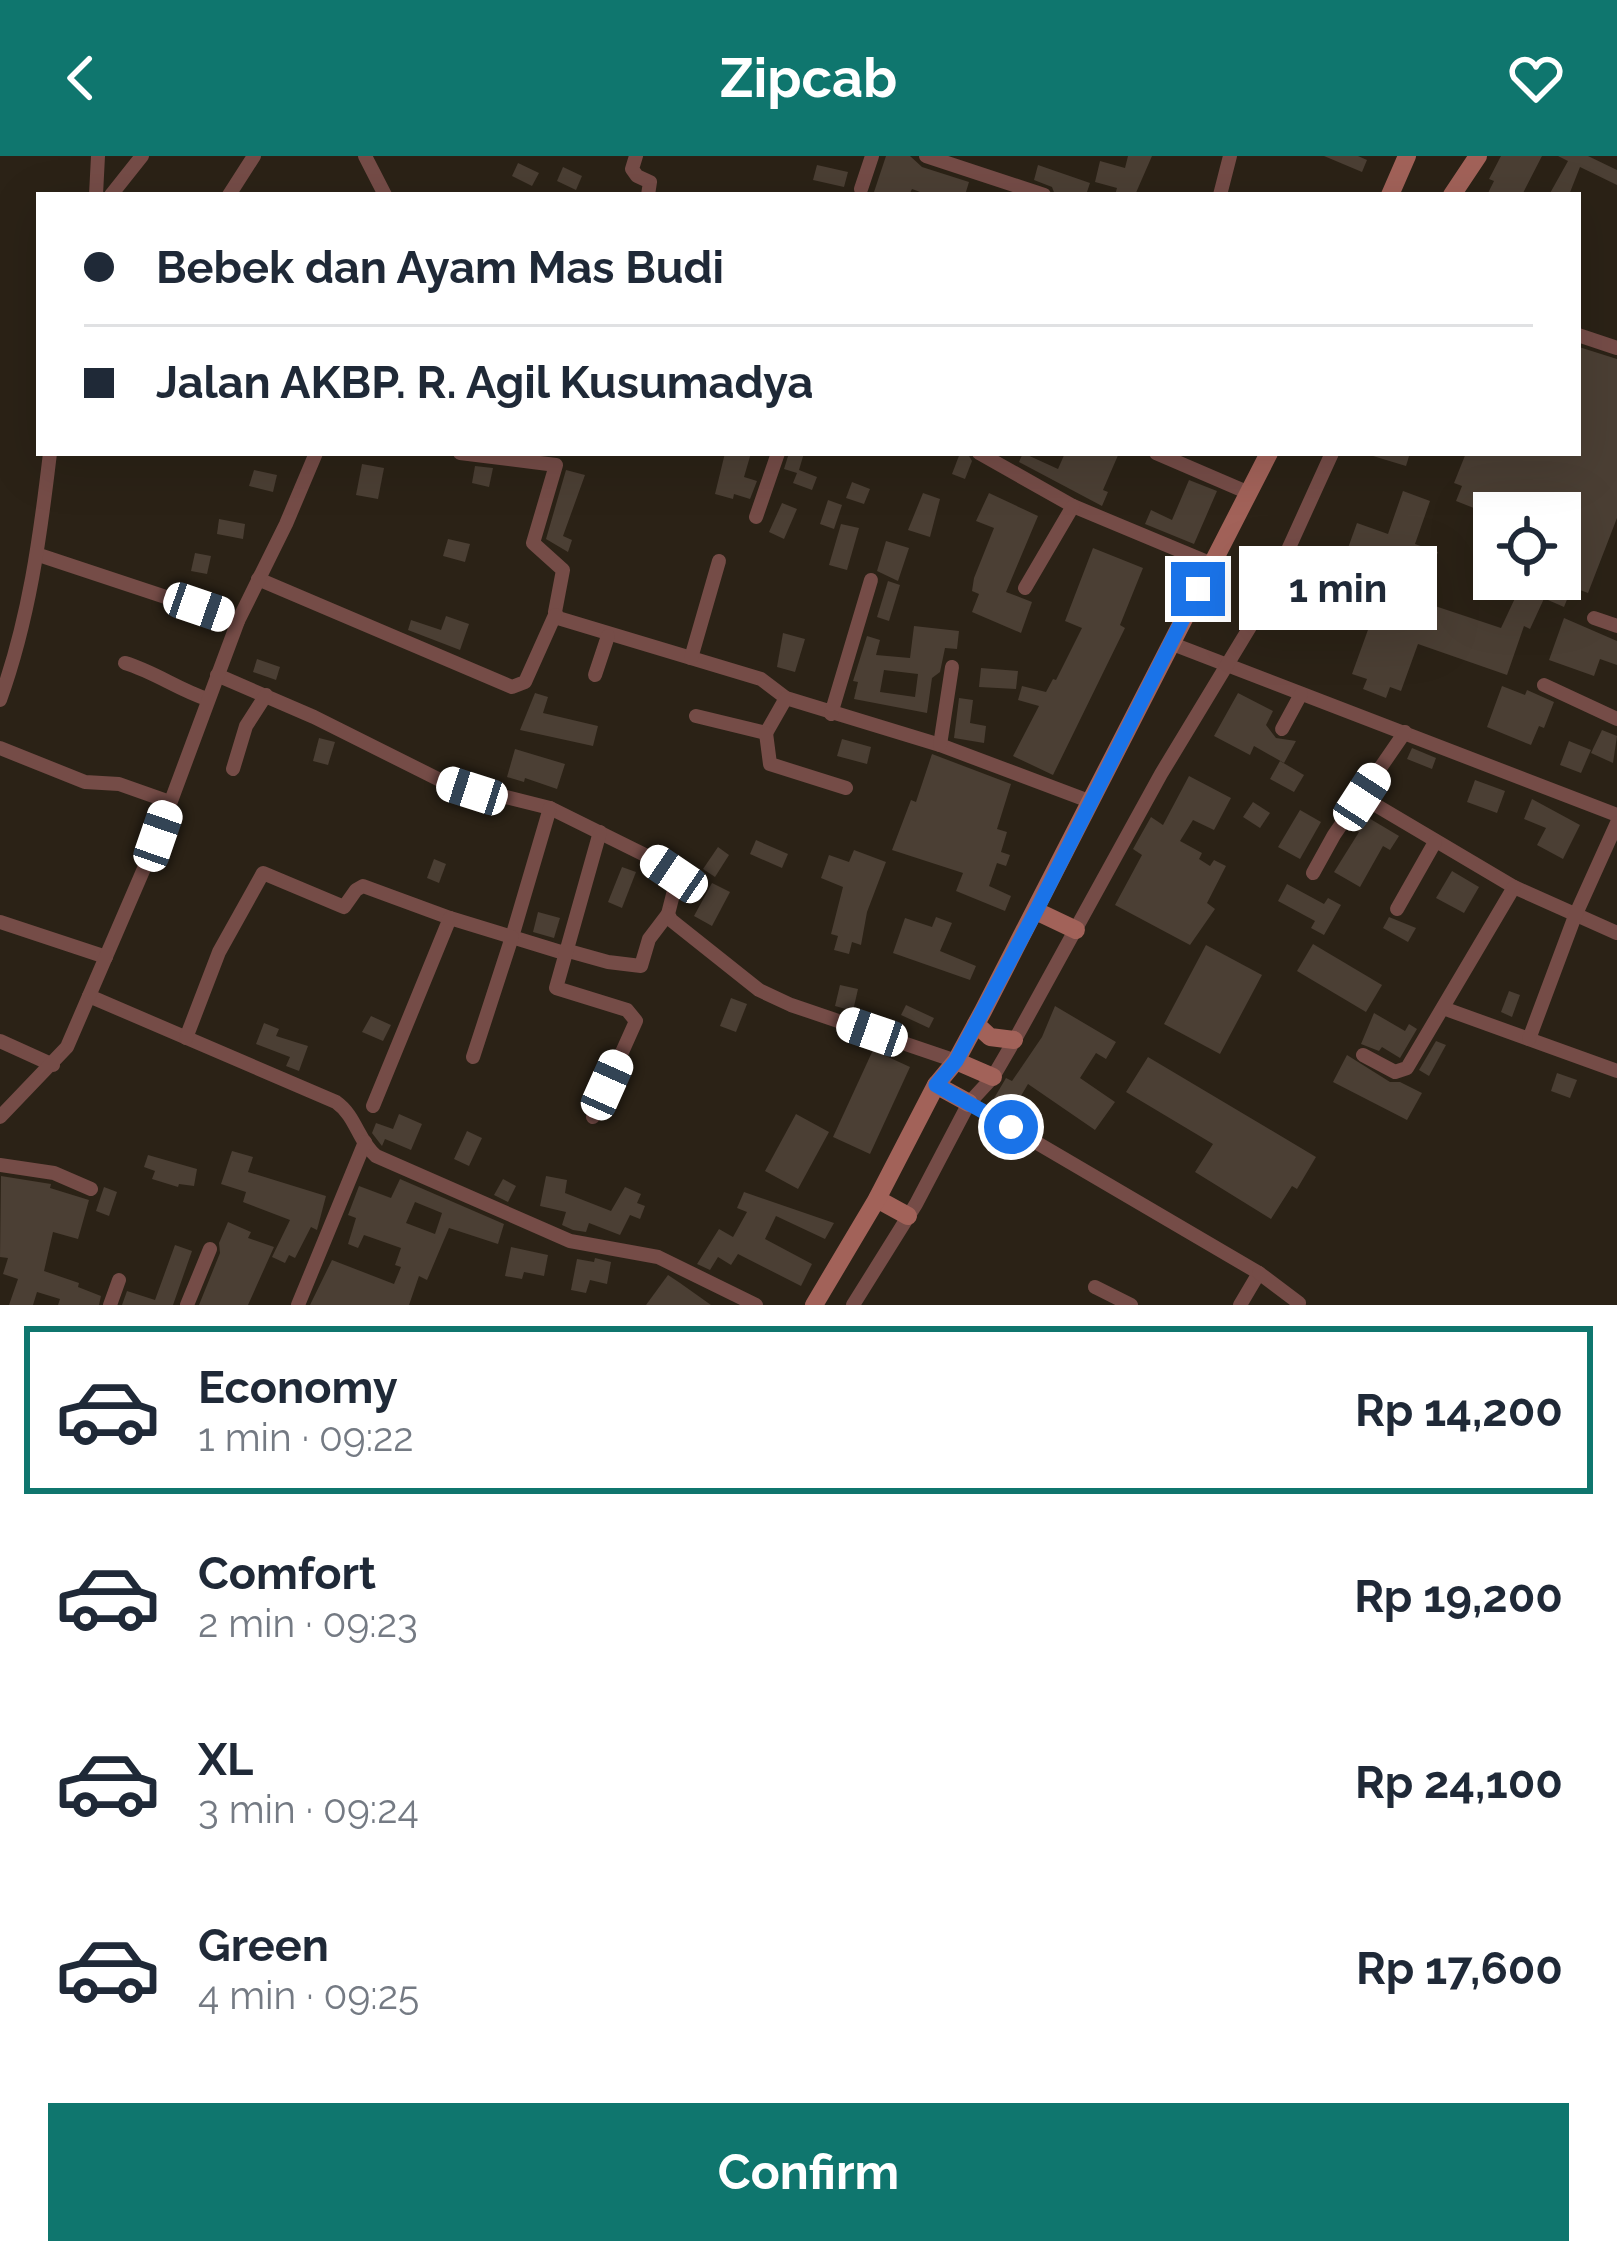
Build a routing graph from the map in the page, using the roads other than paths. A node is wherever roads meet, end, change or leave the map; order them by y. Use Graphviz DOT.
graph roads {
  1 [pos="98,156"];
  2 [pos="142,156"];
  3 [pos="254,156"];
  4 [pos="365,156"];
  5 [pos="636,156"];
  6 [pos="872,156"];
  7 [pos="926,156"];
  8 [pos="1231,156"];
  9 [pos="1407,156"];
  10 [pos="1478,156"];
  11 [pos="862,189"];
  12 [pos="96,192"];
  13 [pos="113,192"];
  14 [pos="231,192"];
  15 [pos="383,192"];
  16 [pos="648,192"];
  17 [pos="1035,192"];
  18 [pos="1221,192"];
  19 [pos="1391,192"];
  20 [pos="1454,192"];
  21 [pos="1581,335"];
  22 [pos="1617,348"];
  23 [pos="50,456"];
  24 [pos="315,456"];
  25 [pos="509,456"];
  26 [pos="777,456"];
  27 [pos="984,456"];
  28 [pos="1163,456"];
  29 [pos="1268,456"];
  30 [pos="1331,456"];
  31 [pos="558,459"];
  32 [pos="1249,493"];
  33 [pos="1073,506"];
  34 [pos="756,517"];
  35 [pos="39,555"];
  36 [pos="719,561"];
  37 [pos="1211,564"];
  38 [pos="258,580"];
  39 [pos="871,580"];
  40 [pos="1025,588"];
  41 [pos="555,615"];
  42 [pos="1594,617"];
  43 [pos="238,621"];
  44 [pos="1617,626"];
  45 [pos="608,636"];
  46 [pos="1170,643"];
  47 [pos="691,658"];
  48 [pos="125,663"];
  49 [pos="952,667"];
  50 [pos="1224,667"];
  51 [pos="217,675"];
  52 [pos="595,675"];
  53 [pos="1544,685"];
  54 [pos="266,694"];
  55 [pos="1301,694"];
  56 [pos="786,698"];
  57 [pos="207,699"];
  58 [pos="0,700"];
  59 [pos="832,714"];
  60 [pos="696,716"];
  61 [pos="1617,719"];
  62 [pos="1282,729"];
  63 [pos="1405,732"];
  64 [pos="766,733"];
  65 [pos="940,745"];
  66 [pos="0,748"];
  67 [pos="233,769"];
  68 [pos="846,788"];
  69 [pos="1362,797"];
  70 [pos="1089,801"];
  71 [pos="170,802"];
  72 [pos="550,808"];
  73 [pos="1617,819"];
  74 [pos="599,832"];
  75 [pos="1435,842"];
  76 [pos="1313,873"];
  77 [pos="1514,887"];
  78 [pos="1397,909"];
  79 [pos="1036,911"];
  80 [pos="668,914"];
  81 [pos="1575,916"];
  82 [pos="450,918"];
  83 [pos="0,922"];
  84 [pos="1076,929"];
  85 [pos="1617,932"];
  86 [pos="512,937"];
  87 [pos="564,951"];
  88 [pos="106,957"];
  89 [pos="89,996"];
  90 [pos="1442,1007"];
  91 [pos="976,1024"];
  92 [pos="186,1038"];
  93 [pos="1528,1039"];
  94 [pos="1014,1040"];
  95 [pos="0,1041"];
  96 [pos="1363,1055"];
  97 [pos="473,1058"];
  98 [pos="956,1061"];
  99 [pos="53,1065"];
  100 [pos="1617,1071"];
  101 [pos="992,1077"];
  102 [pos="936,1085"];
  103 [pos="969,1102"];
  104 [pos="373,1106"];
  105 [pos="0,1117"];
  106 [pos="593,1117"];
  107 [pos="370,1149"];
  108 [pos="0,1165"];
  109 [pos="91,1190"];
  110 [pos="877,1199"];
  111 [pos="908,1216"];
  112 [pos="210,1249"];
  113 [pos="1258,1274"];
  114 [pos="118,1280"];
  115 [pos="1095,1287"];
  116 [pos="1299,1303"];
  117 [pos="110,1305"];
  118 [pos="187,1305"];
  119 [pos="298,1305"];
  120 [pos="756,1305"];
  121 [pos="814,1305"];
  122 [pos="853,1305"];
  123 [pos="1131,1305"];
  124 [pos="1240,1305"];
  1 -- 12 [label="street"];
  2 -- 13 [label="street"];
  3 -- 14 [label="street"];
  4 -- 15 [label="street"];
  5 -- 16 [label="street"];
  6 -- 11 [label="street"];
  7 -- 17 [label="street"];
  8 -- 18 [label="street"];
  9 -- 19 [label="main road"];
  10 -- 20 [label="main road"];
  21 -- 22 [label="street"];
  23 -- 35 [label="street"];
  24 -- 38 [label="street"];
  25 -- 31 [label="street"];
  26 -- 34 [label="street"];
  27 -- 33 [label="street"];
  28 -- 32 [label="street"];
  29 -- 32 [label="main road"];
  30 -- 50 [label="street"];
  31 -- 41 [label="street"];
  32 -- 37 [label="main road"];
  33 -- 37 [label="street"];
  33 -- 40 [label="street"];
  35 -- 43 [label="street"];
  35 -- 58 [label="street"];
  36 -- 47 [label="street"];
  37 -- 46 [label="main road"];
  38 -- 41 [label="street"];
  38 -- 43 [label="street"];
  39 -- 59 [label="street"];
  41 -- 45 [label="street"];
  42 -- 44 [label="street"];
  43 -- 51 [label="street"];
  45 -- 47 [label="street"];
  45 -- 52 [label="street"];
  46 -- 50 [label="street"];
  46 -- 70 [label="main road"];
  47 -- 56 [label="street"];
  48 -- 57 [label="street"];
  49 -- 65 [label="street"];
  50 -- 55 [label="street"];
  50 -- 84 [label="street"];
  51 -- 54 [label="street"];
  51 -- 57 [label="street"];
  53 -- 61 [label="street"];
  54 -- 67 [label="street"];
  54 -- 72 [label="street"];
  55 -- 62 [label="street"];
  55 -- 63 [label="street"];
  56 -- 59 [label="street"];
  56 -- 64 [label="street"];
  57 -- 71 [label="street"];
  59 -- 65 [label="street"];
  60 -- 64 [label="street"];
  63 -- 69 [label="street"];
  63 -- 73 [label="street"];
  64 -- 68 [label="street"];
  65 -- 70 [label="street"];
  66 -- 71 [label="street"];
  69 -- 75 [label="street"];
  69 -- 76 [label="street"];
  70 -- 79 [label="main road"];
  71 -- 88 [label="street"];
  72 -- 74 [label="street"];
  72 -- 86 [label="street"];
  73 -- 81 [label="street"];
  74 -- 80 [label="street"];
  74 -- 87 [label="street"];
  75 -- 77 [label="street"];
  75 -- 78 [label="street"];
  77 -- 81 [label="street"];
  77 -- 90 [label="street"];
  79 -- 84 [label="main road"];
  79 -- 91 [label="main road"];
  80 -- 87 [label="street"];
  80 -- 98 [label="street"];
  81 -- 85 [label="street"];
  81 -- 93 [label="street"];
  82 -- 86 [label="street"];
  82 -- 92 [label="street"];
  82 -- 104 [label="street"];
  83 -- 88 [label="street"];
  84 -- 94 [label="street"];
  86 -- 87 [label="street"];
  86 -- 97 [label="street"];
  87 -- 106 [label="street"];
  88 -- 89 [label="street"];
  89 -- 92 [label="street"];
  89 -- 99 [label="street"];
  90 -- 93 [label="street"];
  90 -- 96 [label="street"];
  91 -- 94 [label="main road"];
  91 -- 98 [label="main road"];
  92 -- 107 [label="street"];
  93 -- 100 [label="street"];
  94 -- 101 [label="street"];
  95 -- 99 [label="street"];
  98 -- 101 [label="main road"];
  98 -- 102 [label="main road"];
  99 -- 105 [label="street"];
  101 -- 103 [label="street"];
  102 -- 103 [label="main road"];
  102 -- 110 [label="main road"];
  103 -- 111 [label="street"];
  103 -- 113 [label="street"];
  107 -- 119 [label="street"];
  107 -- 120 [label="street"];
  108 -- 109 [label="street"];
  110 -- 111 [label="main road"];
  110 -- 121 [label="main road"];
  111 -- 122 [label="street"];
  112 -- 118 [label="street"];
  113 -- 116 [label="street"];
  113 -- 124 [label="street"];
  114 -- 117 [label="street"];
  115 -- 123 [label="street"];
}
